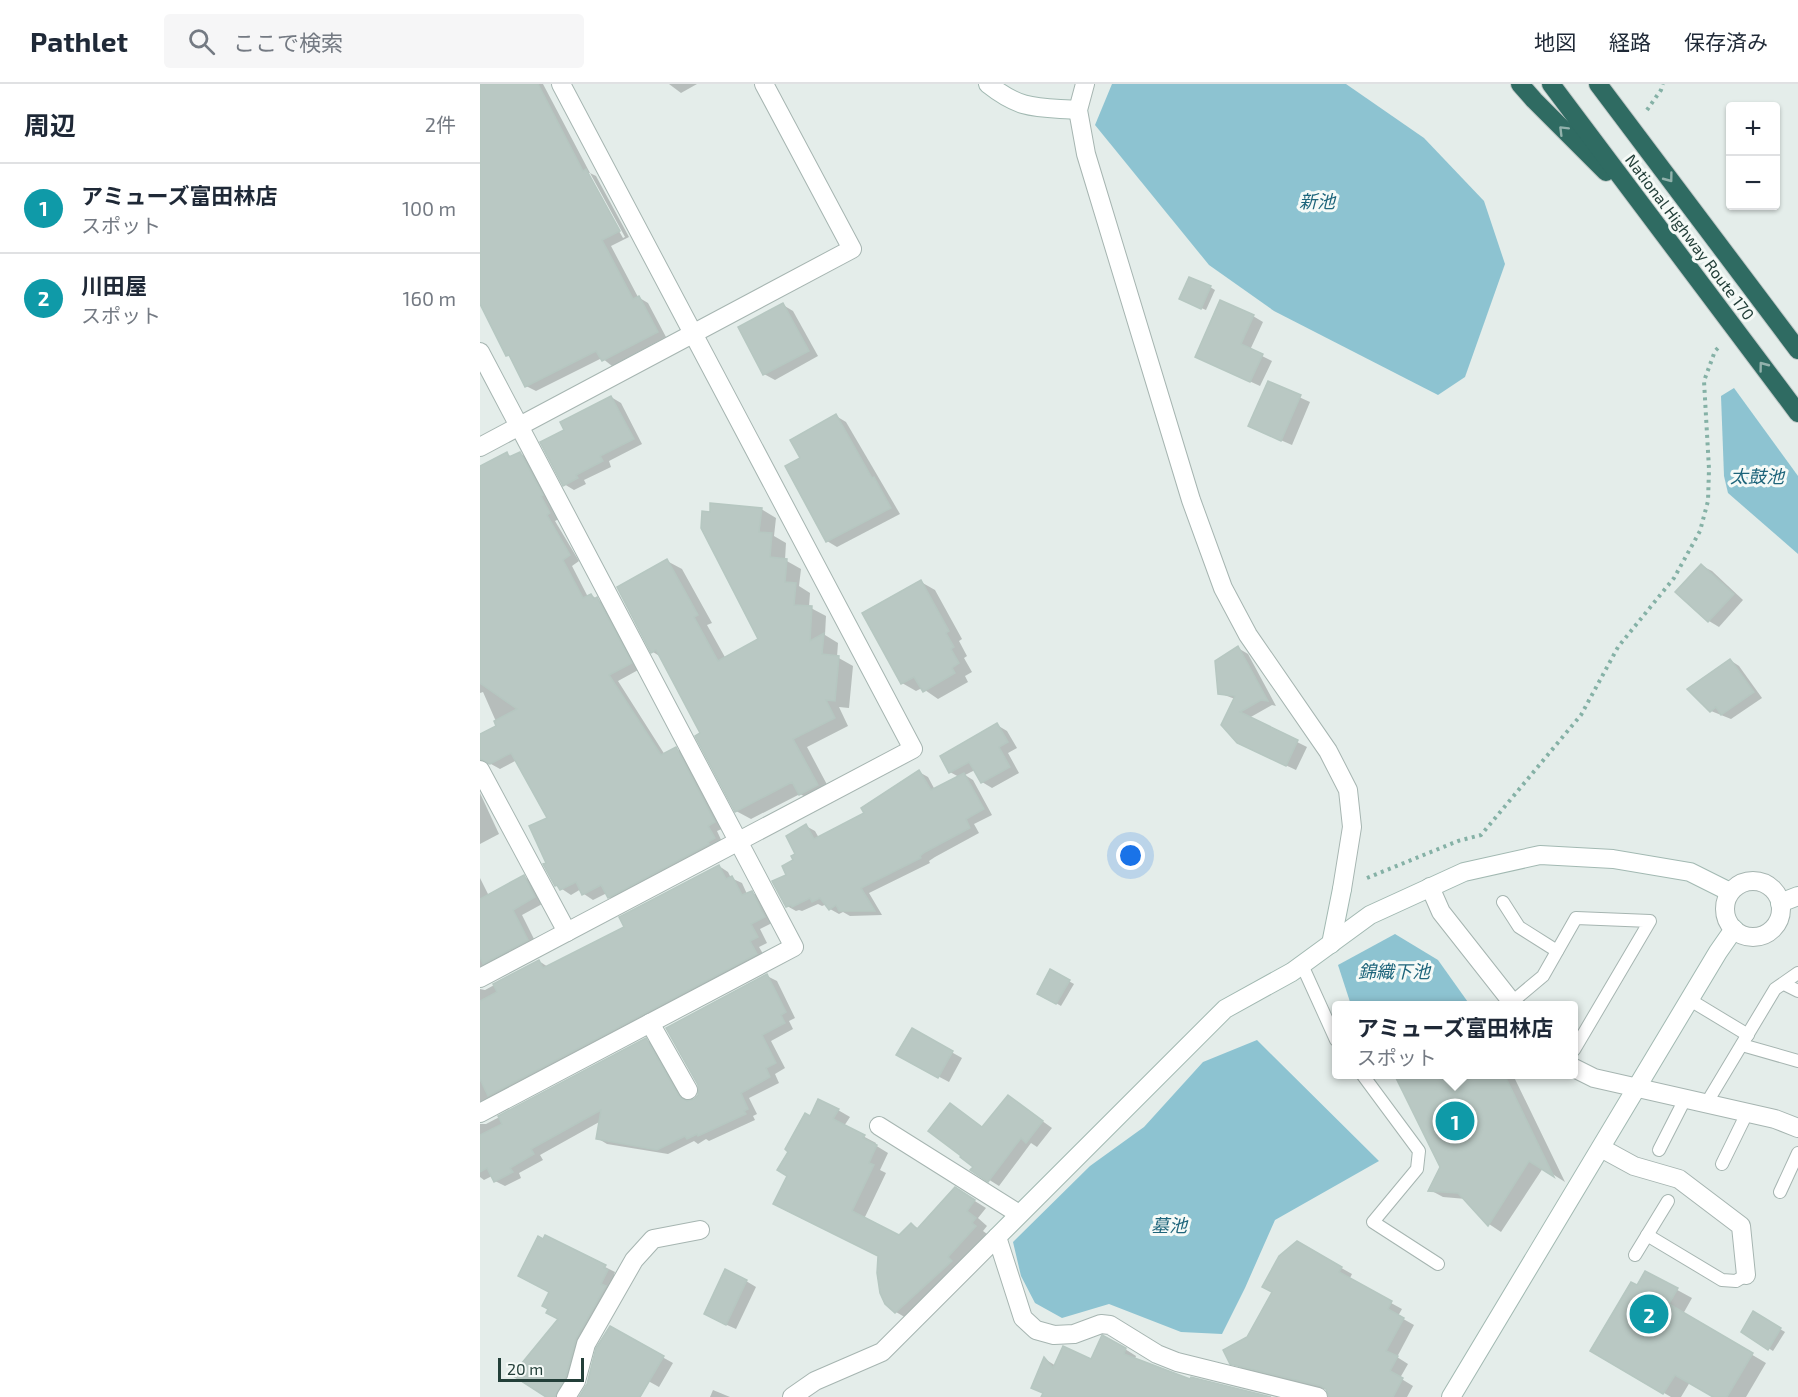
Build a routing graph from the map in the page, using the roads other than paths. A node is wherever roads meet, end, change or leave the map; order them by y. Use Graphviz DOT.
graph roads {
  1 [pos="561,84"];
  2 [pos="764,84"];
  3 [pos="988,84"];
  4 [pos="1085,84"];
  5 [pos="1520,84"];
  6 [pos="1551,84"];
  7 [pos="1598,84"];
  8 [pos="1616,84"];
  9 [pos="1078,110"];
  10 [pos="1634,131"];
  11 [pos="1650,215"];
  12 [pos="693,334"];
  13 [pos="1798,350"];
  14 [pos="480,352"];
  15 [pos="1798,413"];
  16 [pos="519,426"];
  17 [pos="480,447"];
  18 [pos="480,770"];
  19 [pos="739,841"];
  20 [pos="1430,887"];
  21 [pos="1730,892"];
  22 [pos="1798,896"];
  23 [pos="1503,902"];
  24 [pos="1780,903"];
  25 [pos="1734,929"];
  26 [pos="567,932"];
  27 [pos="1331,944"];
  28 [pos="1557,951"];
  29 [pos="1302,965"];
  30 [pos="1798,973"];
  31 [pos="480,978"];
  32 [pos="1784,984"];
  33 [pos="1798,991"];
  34 [pos="1690,1000"];
  35 [pos="1511,1001"];
  36 [pos="1516,1001"];
  37 [pos="650,1023"];
  38 [pos="1332,1031"];
  39 [pos="1745,1040"];
  40 [pos="1578,1043"];
  41 [pos="1798,1061"];
  42 [pos="1578,1070"];
  43 [pos="1366,1079"];
  44 [pos="1637,1088"];
  45 [pos="688,1090"];
  46 [pos="1685,1099"];
  47 [pos="1706,1104"];
  48 [pos="480,1113"];
  49 [pos="1747,1113"];
  50 [pos="879,1125"];
  51 [pos="1798,1128"];
  52 [pos="1601,1148"];
  53 [pos="1659,1150"];
  54 [pos="1798,1153"];
  55 [pos="1722,1164"];
  56 [pos="1780,1192"];
  57 [pos="1668,1200"];
  58 [pos="1019,1214"];
  59 [pos="700,1230"];
  60 [pos="1647,1235"];
  61 [pos="996,1237"];
  62 [pos="1635,1255"];
  63 [pos="1438,1264"];
  64 [pos="1746,1275"];
  65 [pos="566,1397"];
  66 [pos="792,1397"];
  67 [pos="1318,1397"];
  68 [pos="1451,1397"];
  1 -- 12 [label="street"];
  2 -- 12 [label="street"];
  3 -- 9 [label="street"];
  4 -- 9 [label="street"];
  11 -- 5 [label="highway, one-way"];
  6 -- 11 [label="highway, National Highway Route 170"];
  7 -- 10 [label="highway, National Highway Route 170"];
  8 -- 10 [label="highway"];
  9 -- 27 [label="street"];
  10 -- 13 [label="highway, National Highway Route 170, one-way"];
  15 -- 11 [label="highway, National Highway Route 170, one-way"];
  12 -- 16 [label="street"];
  12 -- 19 [label="street"];
  14 -- 16 [label="street"];
  16 -- 17 [label="street"];
  16 -- 19 [label="street"];
  18 -- 26 [label="street"];
  19 -- 26 [label="street"];
  19 -- 37 [label="street"];
  20 -- 21 [label="street"];
  20 -- 27 [label="street"];
  20 -- 35 [label="street"];
  21 -- 24 [label="street"];
  21 -- 25 [label="street"];
  22 -- 24 [label="street"];
  23 -- 28 [label="lane"];
  24 -- 25 [label="street"];
  25 -- 34 [label="street"];
  26 -- 31 [label="street"];
  27 -- 29 [label="street"];
  28 -- 36 [label="lane"];
  28 -- 40 [label="lane"];
  29 -- 38 [label="lane"];
  29 -- 58 [label="street"];
  30 -- 32 [label="lane"];
  32 -- 33 [label="lane"];
  32 -- 39 [label="lane"];
  34 -- 39 [label="lane"];
  34 -- 44 [label="street"];
  37 -- 45 [label="street"];
  37 -- 48 [label="street"];
  39 -- 41 [label="lane"];
  39 -- 47 [label="lane"];
  42 -- 44 [label="street"];
  43 -- 63 [label="lane"];
  44 -- 46 [label="street"];
  44 -- 52 [label="street"];
  46 -- 47 [label="street"];
  46 -- 53 [label="lane"];
  47 -- 49 [label="street"];
  49 -- 51 [label="street"];
  49 -- 55 [label="lane"];
  50 -- 58 [label="street"];
  52 -- 64 [label="street"];
  52 -- 68 [label="street"];
  54 -- 56 [label="lane"];
  57 -- 60 [label="lane"];
  58 -- 61 [label="street"];
  59 -- 65 [label="street"];
  60 -- 62 [label="lane"];
  60 -- 64 [label="lane"];
  61 -- 66 [label="street"];
  61 -- 67 [label="street"];
}
